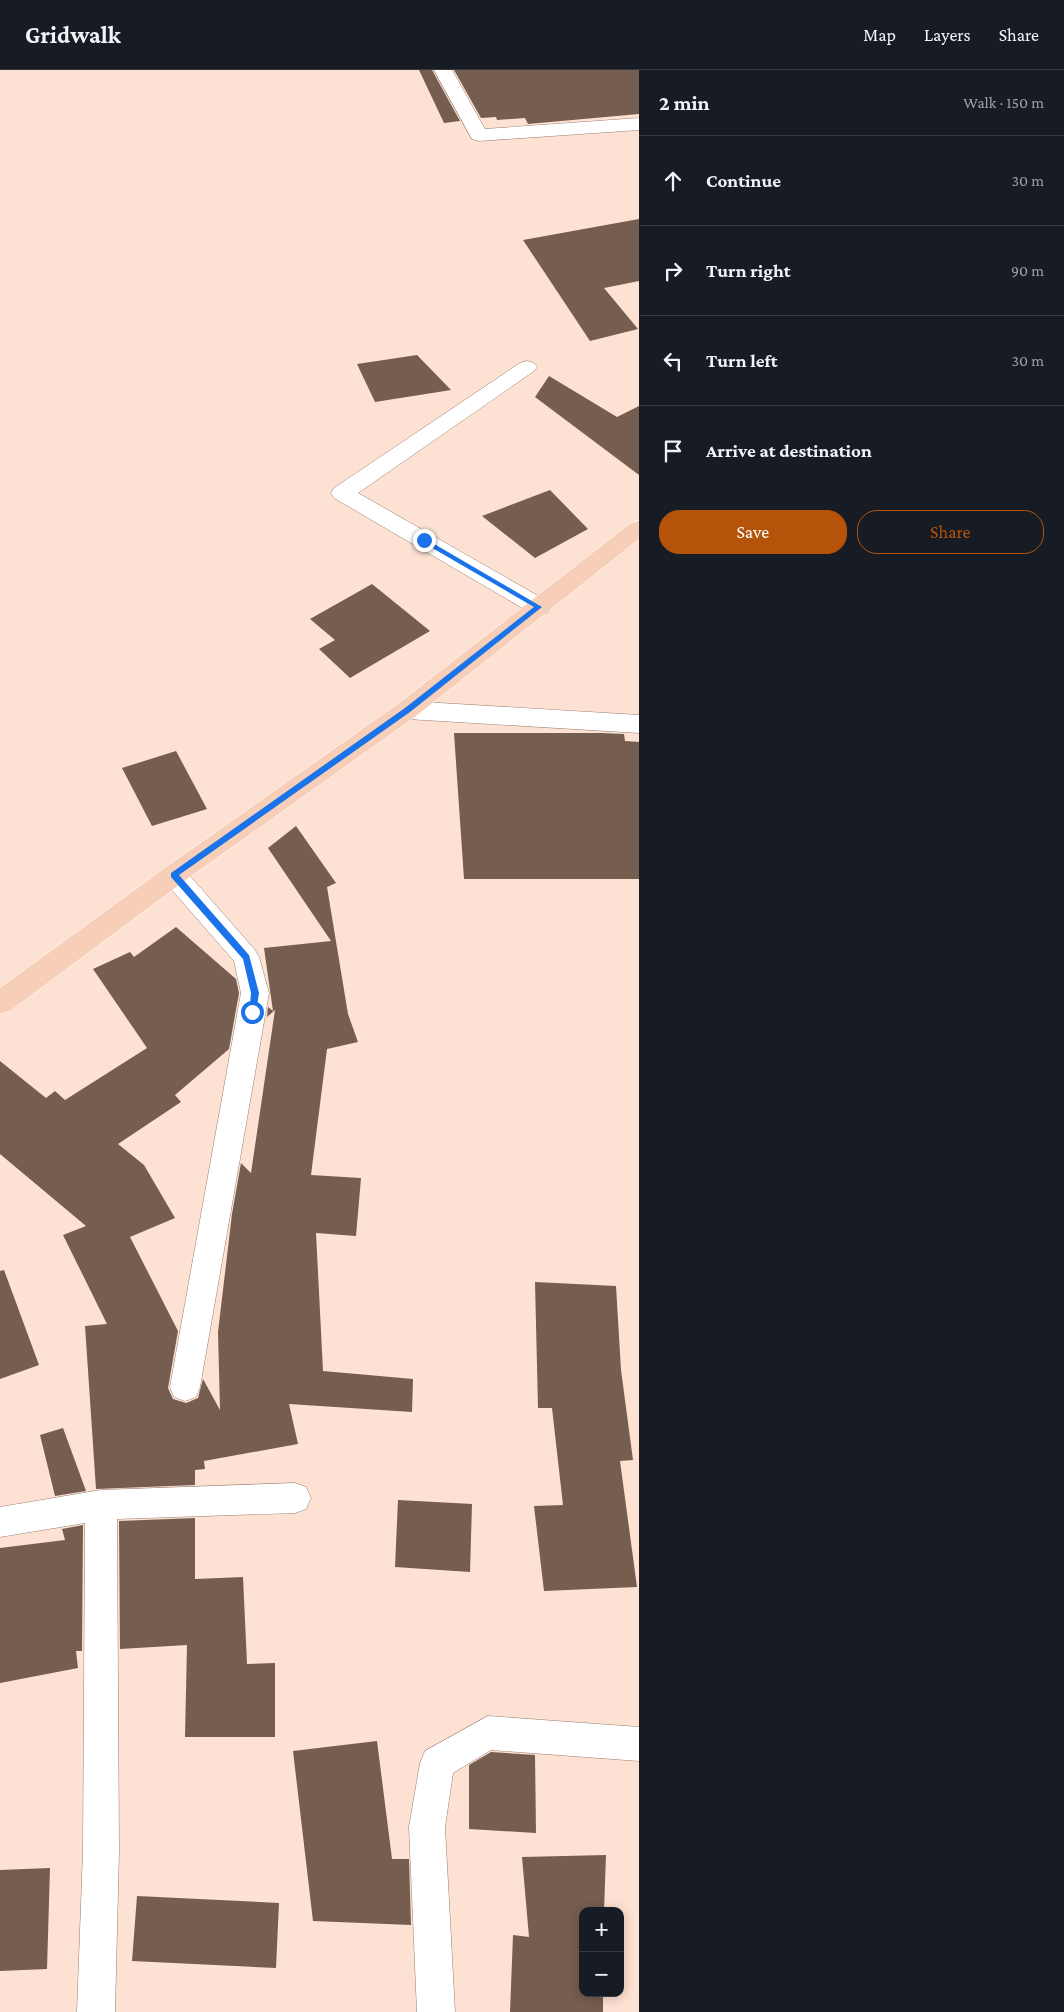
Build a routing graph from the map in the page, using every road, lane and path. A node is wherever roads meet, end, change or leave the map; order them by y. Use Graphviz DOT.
graph roads {
  1 [pos="443,70"];
  2 [pos="639,124"];
  3 [pos="527,367"];
  4 [pos="639,528"];
  5 [pos="539,607"];
  6 [pos="407,710"];
  7 [pos="639,724"];
  8 [pos="174,875"];
  9 [pos="0,1003"];
  10 [pos="185,1387"];
  11 [pos="295,1498"];
  12 [pos="101,1506"];
  13 [pos="0,1522"];
  14 [pos="639,1744"];
  15 [pos="96,2012"];
  16 [pos="436,2012"];
  1 -- 2 [label="street"];
  3 -- 5 [label="street"];
  4 -- 5 [label="main road"];
  5 -- 6 [label="main road"];
  6 -- 7 [label="street"];
  6 -- 8 [label="main road"];
  8 -- 9 [label="main road"];
  8 -- 10 [label="street"];
  11 -- 12 [label="street"];
  12 -- 13 [label="street"];
  12 -- 15 [label="street"];
  14 -- 16 [label="street"];
}
